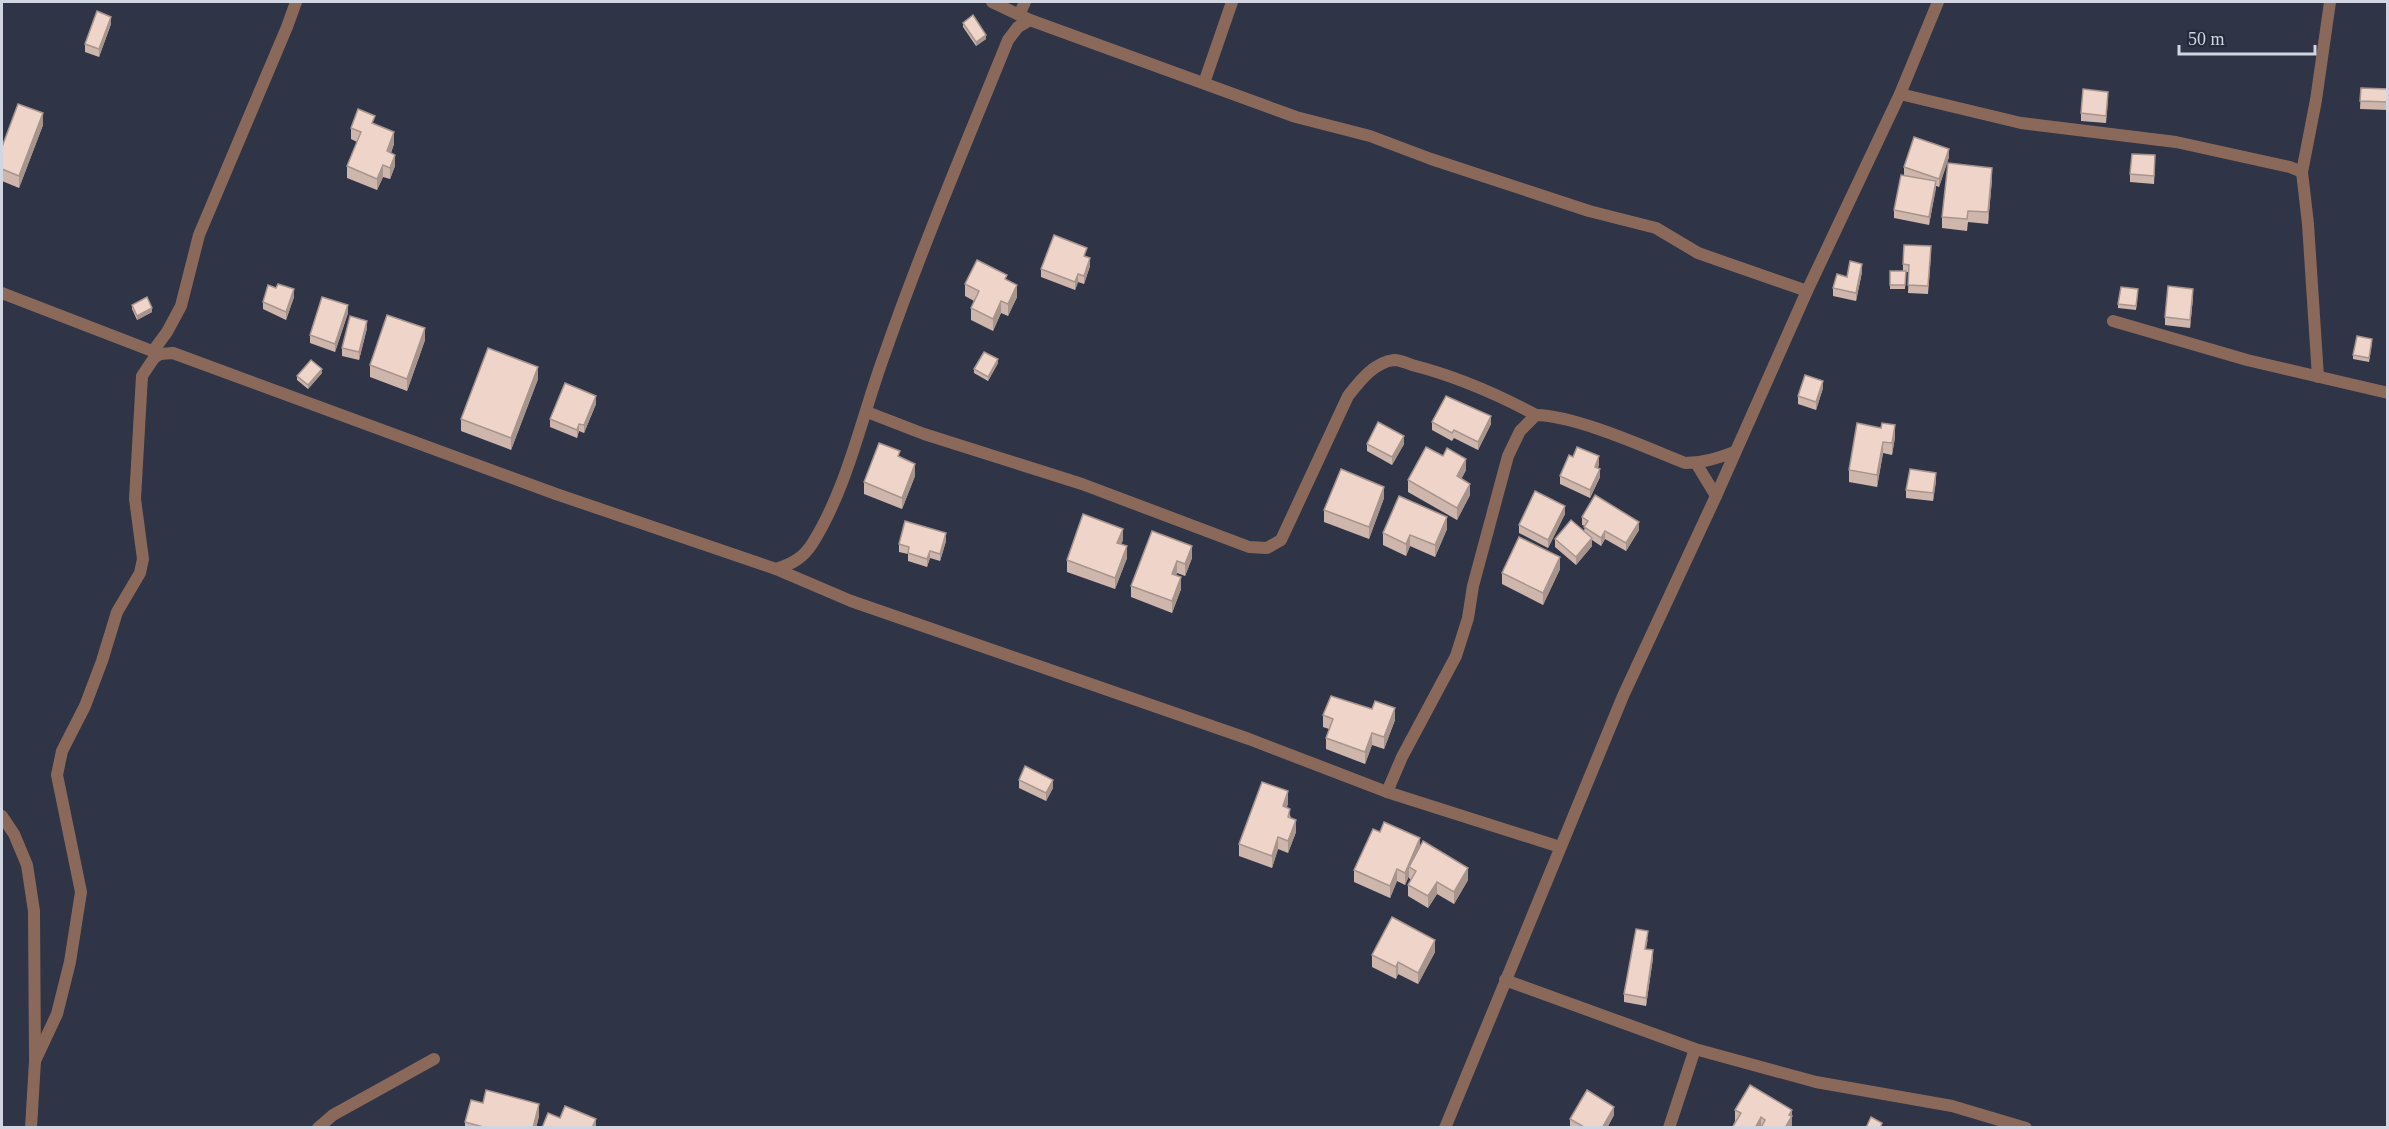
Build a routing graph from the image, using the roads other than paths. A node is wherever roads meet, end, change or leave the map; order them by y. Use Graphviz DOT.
graph roads {
  1 [pos="296,2"];
  2 [pos="992,2"];
  3 [pos="1025,2"];
  4 [pos="1232,2"];
  5 [pos="1938,2"];
  6 [pos="2330,2"];
  7 [pos="1025,18"];
  8 [pos="1204,83"];
  9 [pos="1900,94"];
  10 [pos="2302,172"];
  11 [pos="1807,291"];
  12 [pos="2,293"];
  13 [pos="2113,321"];
  14 [pos="157,353"];
  15 [pos="2318,377"];
  16 [pos="2388,393"];
  17 [pos="867,412"];
  18 [pos="1536,415"];
  19 [pos="1734,452"];
  20 [pos="1696,463"];
  21 [pos="1716,496"];
  22 [pos="776,569"];
  23 [pos="1387,792"];
  24 [pos="2,816"];
  25 [pos="1560,847"];
  26 [pos="1505,980"];
  27 [pos="1695,1049"];
  28 [pos="434,1059"];
  29 [pos="35,1061"];
  30 [pos="31,1128"];
  31 [pos="318,1128"];
  32 [pos="1445,1128"];
  33 [pos="1669,1128"];
  34 [pos="2026,1128"];
  1 -- 14 [label="street"];
  2 -- 7 [label="street"];
  3 -- 7 [label="street"];
  4 -- 8 [label="street"];
  5 -- 9 [label="street"];
  6 -- 10 [label="street"];
  7 -- 8 [label="street"];
  7 -- 17 [label="street"];
  8 -- 11 [label="street"];
  9 -- 10 [label="street"];
  9 -- 11 [label="street"];
  10 -- 15 [label="street"];
  11 -- 19 [label="street"];
  12 -- 14 [label="street"];
  13 -- 15 [label="street"];
  14 -- 22 [label="street"];
  14 -- 29 [label="street"];
  15 -- 16 [label="street"];
  17 -- 18 [label="street"];
  17 -- 22 [label="street"];
  18 -- 20 [label="street"];
  18 -- 23 [label="street"];
  19 -- 20 [label="street"];
  19 -- 21 [label="street"];
  20 -- 21 [label="street"];
  21 -- 25 [label="street"];
  22 -- 23 [label="street"];
  23 -- 25 [label="street"];
  24 -- 29 [label="street"];
  25 -- 26 [label="street"];
  26 -- 27 [label="street"];
  26 -- 32 [label="street"];
  27 -- 33 [label="street"];
  27 -- 34 [label="street"];
  28 -- 31 [label="street"];
  29 -- 30 [label="street"];
}
